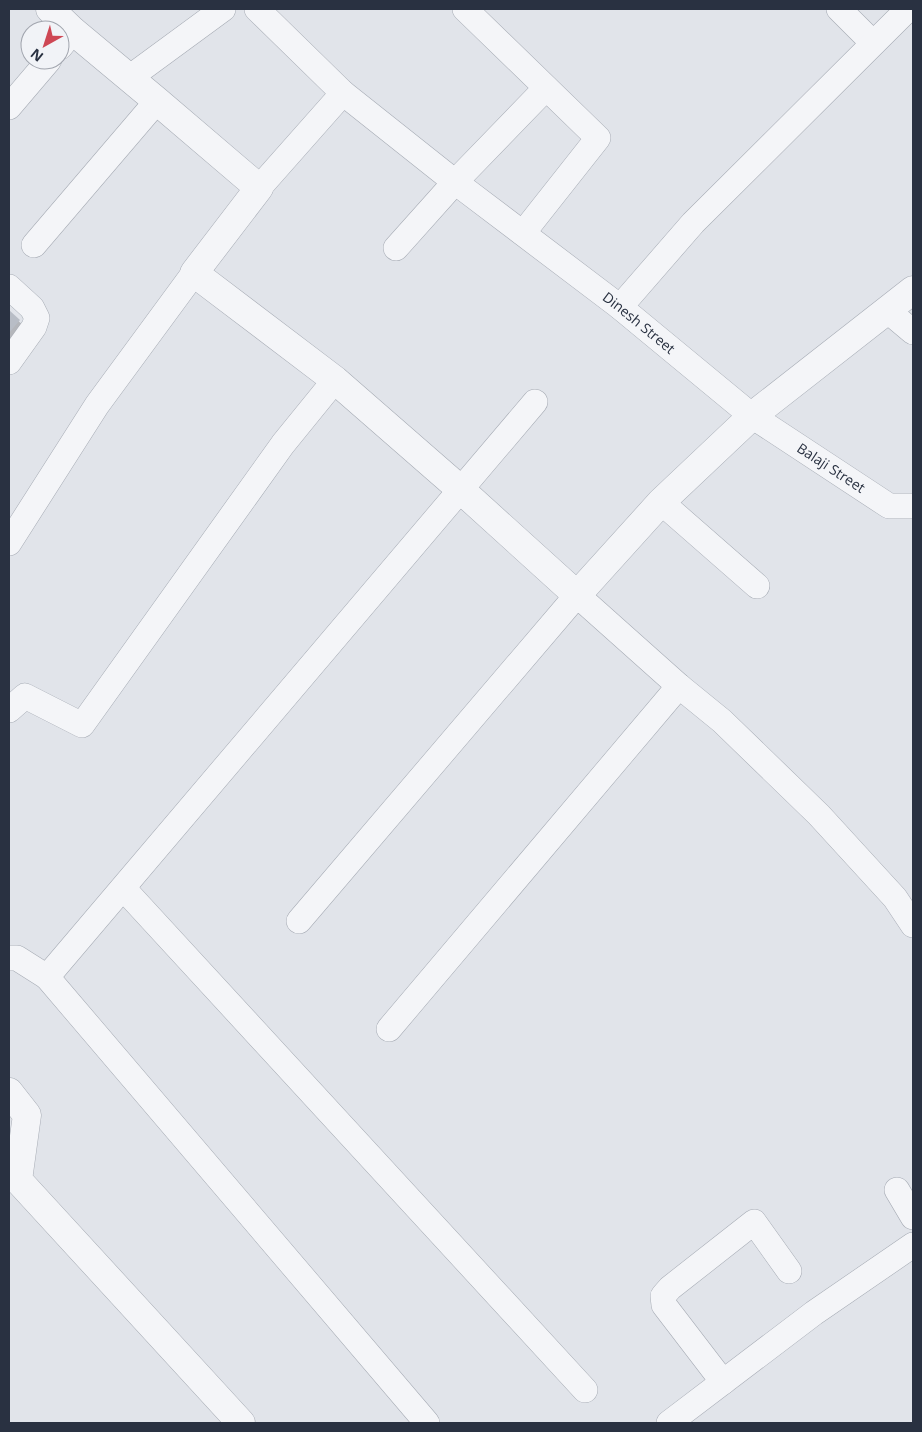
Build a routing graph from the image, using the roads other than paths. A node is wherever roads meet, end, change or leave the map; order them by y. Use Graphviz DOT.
graph roads {
  1 [pos="50,9"];
  2 [pos="223,9"];
  3 [pos="257,9"];
  4 [pos="465,9"];
  5 [pos="839,9"];
  6 [pos="908,9"];
  7 [pos="56,20"];
  8 [pos="70,41"];
  9 [pos="873,43"];
  10 [pos="40,70"];
  11 [pos="129,78"];
  12 [pos="546,88"];
  13 [pos="343,93"];
  14 [pos="157,101"];
  15 [pos="9,107"];
  16 [pos="455,182"];
  17 [pos="259,188"];
  18 [pos="523,233"];
  19 [pos="34,245"];
  20 [pos="396,248"];
  21 [pos="194,272"];
  22 [pos="9,286"];
  23 [pos="913,290"];
  24 [pos="620,307"];
  25 [pos="888,310"];
  26 [pos="913,332"];
  27 [pos="9,362"];
  28 [pos="335,380"];
  29 [pos="534,402"];
  30 [pos="752,416"];
  31 [pos="460,489"];
  32 [pos="661,502"];
  33 [pos="913,506"];
  34 [pos="9,544"];
  35 [pos="757,586"];
  36 [pos="577,594"];
  37 [pos="679,686"];
  38 [pos="14,696"];
  39 [pos="124,889"];
  40 [pos="299,921"];
  41 [pos="913,925"];
  42 [pos="9,958"];
  43 [pos="47,977"];
  44 [pos="389,1029"];
  45 [pos="9,1092"];
  46 [pos="896,1190"];
  47 [pos="913,1217"];
  48 [pos="913,1245"];
  49 [pos="789,1271"];
  50 [pos="723,1382"];
  51 [pos="584,1390"];
  52 [pos="235,1421"];
  53 [pos="675,1422"];
  54 [pos="427,1423"];
  1 -- 7 [label="street"];
  2 -- 11 [label="street"];
  3 -- 13 [label="street, Dinesh Street"];
  4 -- 12 [label="street"];
  5 -- 9 [label="street"];
  6 -- 9 [label="street"];
  8 -- 11 [label="street"];
  9 -- 24 [label="street"];
  10 -- 15 [label="street"];
  11 -- 14 [label="street"];
  12 -- 16 [label="street"];
  12 -- 18 [label="street"];
  13 -- 16 [label="street, Dinesh Street"];
  13 -- 17 [label="street"];
  14 -- 17 [label="street"];
  14 -- 19 [label="street"];
  16 -- 18 [label="street, Dinesh Street"];
  16 -- 20 [label="street"];
  17 -- 21 [label="street"];
  18 -- 24 [label="street, Dinesh Street"];
  21 -- 28 [label="street"];
  21 -- 34 [label="street"];
  22 -- 27 [label="street"];
  23 -- 25 [label="street"];
  24 -- 30 [label="street, Dinesh Street"];
  25 -- 26 [label="street"];
  25 -- 30 [label="street"];
  28 -- 31 [label="street"];
  28 -- 38 [label="street"];
  29 -- 31 [label="street"];
  30 -- 32 [label="street"];
  30 -- 33 [label="street, Balaji Street"];
  31 -- 36 [label="street"];
  31 -- 39 [label="street"];
  32 -- 35 [label="street"];
  32 -- 36 [label="street"];
  36 -- 37 [label="street"];
  36 -- 40 [label="street"];
  37 -- 41 [label="street"];
  37 -- 44 [label="street"];
  39 -- 43 [label="street"];
  39 -- 51 [label="street"];
  42 -- 43 [label="street"];
  43 -- 54 [label="street"];
  45 -- 52 [label="street"];
  46 -- 47 [label="street"];
  48 -- 50 [label="street"];
  49 -- 50 [label="street"];
  50 -- 53 [label="street"];
}
